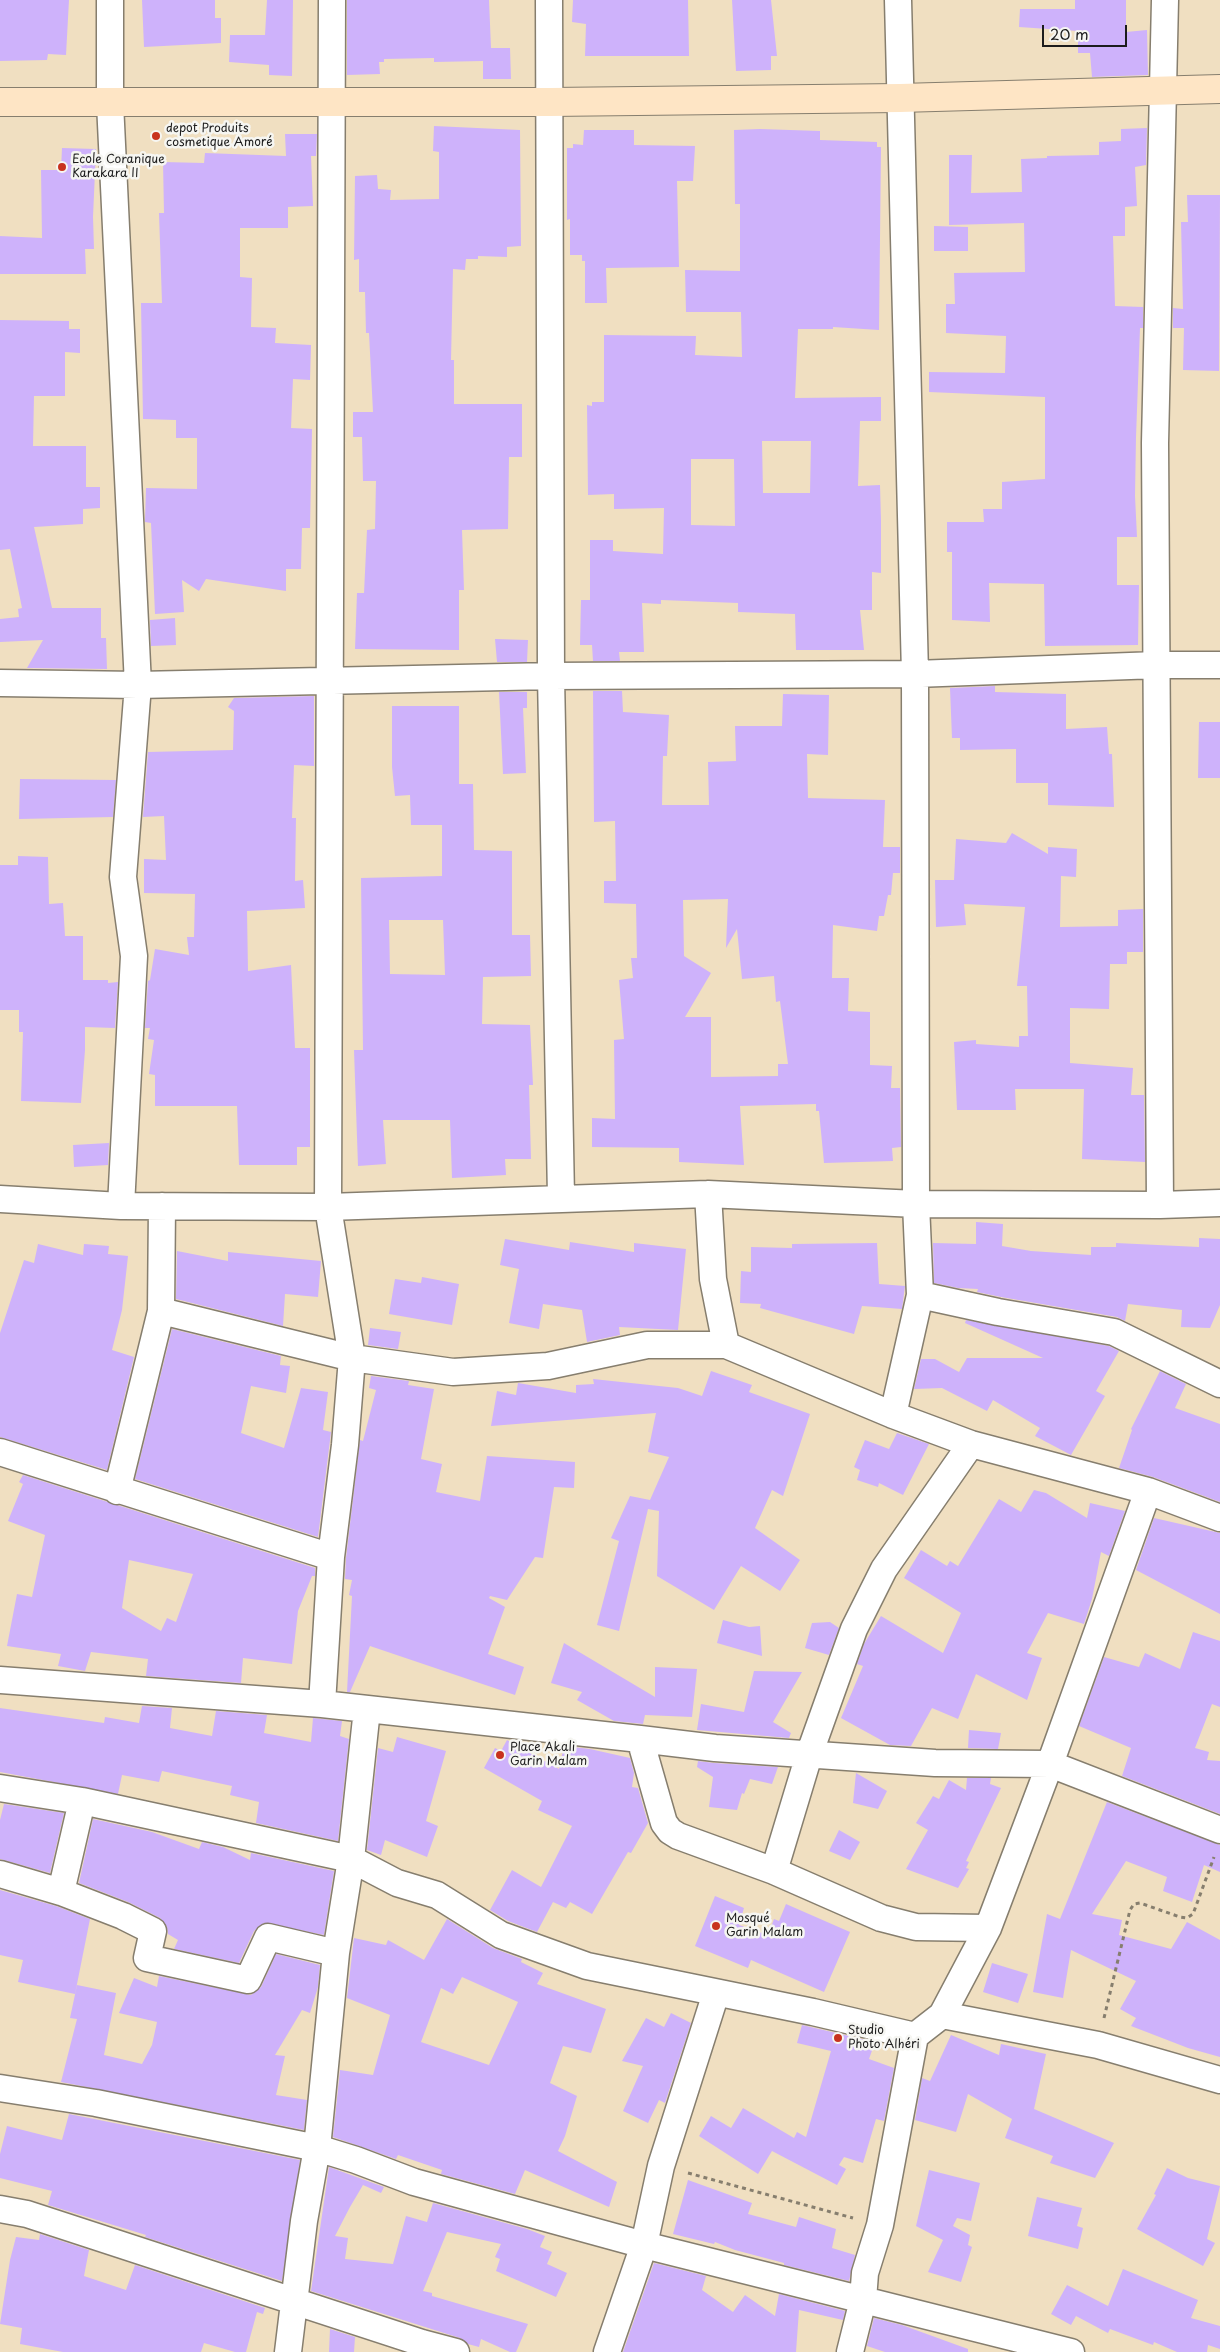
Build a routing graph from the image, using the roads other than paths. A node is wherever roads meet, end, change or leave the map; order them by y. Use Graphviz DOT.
graph roads {
  1 [pos="110,0"];
  2 [pos="332,0"];
  3 [pos="549,0"];
  4 [pos="898,0"];
  5 [pos="1165,0"];
  6 [pos="1162,89"];
  7 [pos="1220,89"];
  8 [pos="900,98"];
  9 [pos="0,102"];
  10 [pos="334,102"];
  11 [pos="550,102"];
  12 [pos="110,103"];
  13 [pos="1158,665"];
  14 [pos="1220,665"];
  15 [pos="915,674"];
  16 [pos="551,676"];
  17 [pos="330,682"];
  18 [pos="0,683"];
  19 [pos="138,685"];
  20 [pos="708,1194"];
  21 [pos="561,1197"];
  22 [pos="0,1199"];
  23 [pos="1220,1203"];
  24 [pos="916,1204"];
  25 [pos="1160,1205"];
  26 [pos="121,1206"];
  27 [pos="162,1206"];
  28 [pos="328,1207"];
  29 [pos="920,1295"];
  30 [pos="161,1311"];
  31 [pos="726,1345"];
  32 [pos="352,1358"];
  33 [pos="1220,1384"];
  34 [pos="893,1415"];
  35 [pos="971,1444"];
  36 [pos="0,1452"];
  37 [pos="117,1491"];
  38 [pos="1148,1491"];
  39 [pos="1220,1518"];
  40 [pos="330,1557"];
  41 [pos="0,1680"];
  42 [pos="322,1704"];
  43 [pos="367,1709"];
  44 [pos="640,1739"];
  45 [pos="809,1755"];
  46 [pos="1050,1764"];
  47 [pos="0,1788"];
  48 [pos="82,1801"];
  49 [pos="1218,1840"];
  50 [pos="351,1859"];
  51 [pos="774,1871"];
  52 [pos="0,1874"];
  53 [pos="60,1892"];
  54 [pos="988,1928"];
  55 [pos="336,1953"];
  56 [pos="716,1993"];
  57 [pos="942,2015"];
  58 [pos="916,2036"];
  59 [pos="1220,2080"];
  60 [pos="0,2088"];
  61 [pos="317,2148"];
  62 [pos="0,2209"];
  63 [pos="644,2245"];
  64 [pos="863,2300"];
  65 [pos="294,2301"];
  66 [pos="288,2352"];
  67 [pos="456,2352"];
  68 [pos="607,2352"];
  69 [pos="850,2352"];
  70 [pos="1070,2352"];
  1 -- 12 [label="street"];
  2 -- 10 [label="street"];
  3 -- 11 [label="street"];
  4 -- 8 [label="street"];
  5 -- 6 [label="street"];
  6 -- 7 [label="street"];
  6 -- 8 [label="street"];
  6 -- 13 [label="street"];
  8 -- 11 [label="street"];
  8 -- 15 [label="street"];
  9 -- 12 [label="street"];
  10 -- 11 [label="street"];
  10 -- 12 [label="street"];
  10 -- 17 [label="street"];
  11 -- 16 [label="street"];
  12 -- 19 [label="street"];
  13 -- 14 [label="street"];
  13 -- 15 [label="street"];
  13 -- 25 [label="street"];
  15 -- 16 [label="street"];
  15 -- 24 [label="street"];
  16 -- 17 [label="street"];
  16 -- 21 [label="street"];
  17 -- 19 [label="street"];
  17 -- 28 [label="street"];
  18 -- 19 [label="street"];
  19 -- 26 [label="street"];
  20 -- 21 [label="street"];
  20 -- 24 [label="street"];
  20 -- 31 [label="street"];
  21 -- 28 [label="street"];
  22 -- 26 [label="street"];
  23 -- 25 [label="street"];
  24 -- 25 [label="street"];
  24 -- 29 [label="street"];
  26 -- 27 [label="street"];
  27 -- 28 [label="street"];
  27 -- 30 [label="street"];
  28 -- 32 [label="street"];
  29 -- 33 [label="street"];
  29 -- 34 [label="street"];
  30 -- 32 [label="street"];
  30 -- 37 [label="street"];
  31 -- 32 [label="street"];
  31 -- 34 [label="street"];
  32 -- 40 [label="street"];
  34 -- 35 [label="street"];
  35 -- 38 [label="street"];
  35 -- 45 [label="street"];
  36 -- 37 [label="street"];
  37 -- 40 [label="street"];
  38 -- 39 [label="street"];
  38 -- 46 [label="street"];
  40 -- 42 [label="street"];
  41 -- 42 [label="street"];
  42 -- 43 [label="street"];
  43 -- 44 [label="street"];
  43 -- 50 [label="street"];
  44 -- 45 [label="street"];
  44 -- 51 [label="street"];
  45 -- 46 [label="street"];
  45 -- 51 [label="street"];
  46 -- 49 [label="street"];
  46 -- 54 [label="street"];
  47 -- 48 [label="street"];
  48 -- 50 [label="street"];
  48 -- 53 [label="street"];
  50 -- 55 [label="street"];
  50 -- 56 [label="street"];
  51 -- 54 [label="street"];
  52 -- 53 [label="street"];
  53 -- 55 [label="street"];
  54 -- 57 [label="street"];
  55 -- 61 [label="street"];
  56 -- 58 [label="street"];
  56 -- 63 [label="street"];
  57 -- 58 [label="street"];
  57 -- 59 [label="street"];
  58 -- 64 [label="street"];
  60 -- 61 [label="street"];
  61 -- 63 [label="street"];
  61 -- 65 [label="street"];
  62 -- 65 [label="street"];
  63 -- 64 [label="street"];
  63 -- 68 [label="street"];
  64 -- 69 [label="street"];
  64 -- 70 [label="street"];
  65 -- 66 [label="street"];
  65 -- 67 [label="street"];
}
